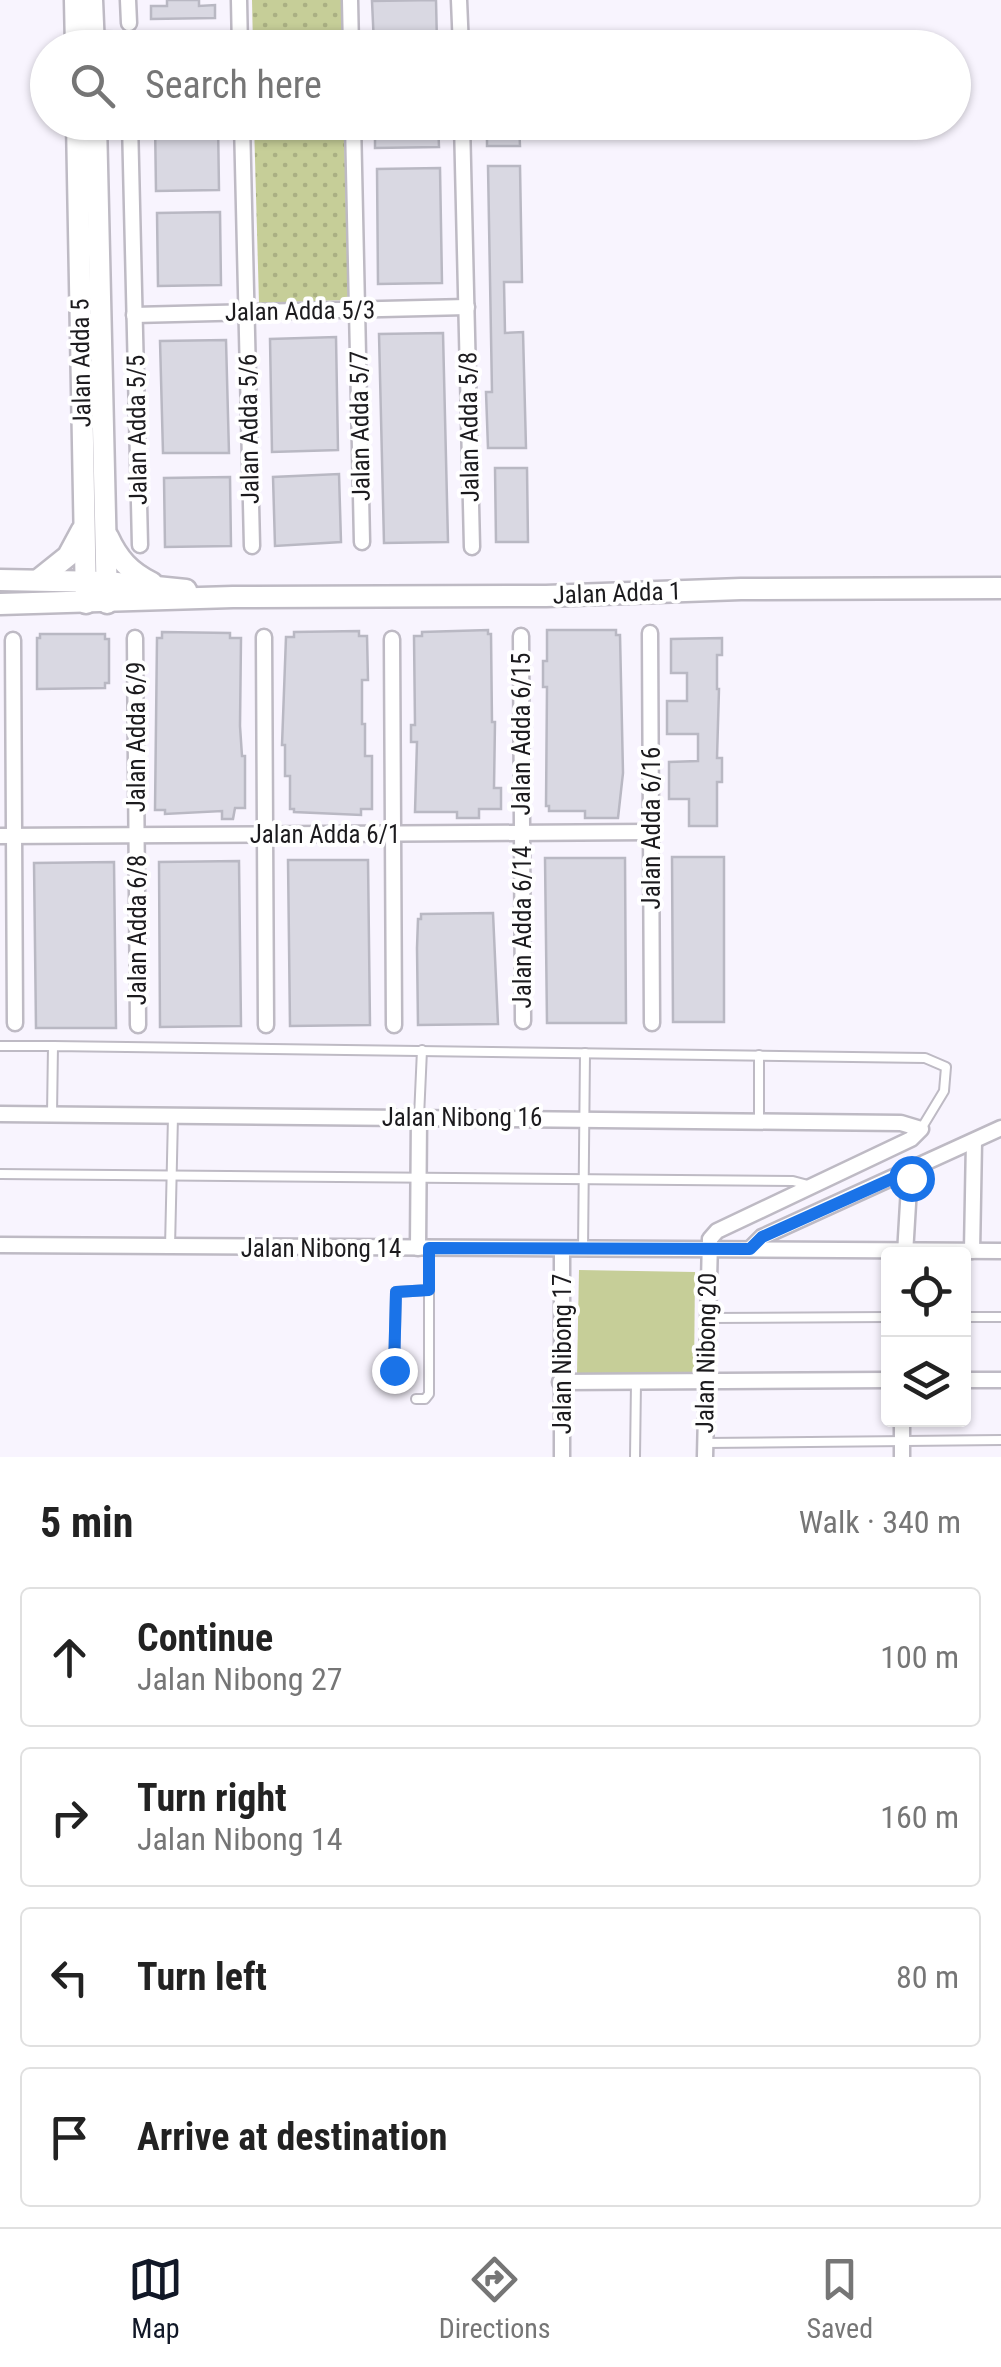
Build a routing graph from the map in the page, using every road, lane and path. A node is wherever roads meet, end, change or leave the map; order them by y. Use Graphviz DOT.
graph roads {
  1 [pos="75,0"];
  2 [pos="92,0"];
  3 [pos="128,0"];
  4 [pos="239,0"];
  5 [pos="350,0"];
  6 [pos="460,0"];
  7 [pos="128,23"];
  8 [pos="82,30"];
  9 [pos="87,30"];
  10 [pos="240,30"];
  11 [pos="351,30"];
  12 [pos="460,30"];
  13 [pos="78,140"];
  14 [pos="96,140"];
  15 [pos="130,140"];
  16 [pos="242,140"];
  17 [pos="352,140"];
  18 [pos="462,140"];
  19 [pos="466,307"];
  20 [pos="357,310"];
  21 [pos="246,312"];
  22 [pos="134,315"];
  23 [pos="84,523"];
  24 [pos="106,530"];
  25 [pos="362,542"];
  26 [pos="140,546"];
  27 [pos="252,546"];
  28 [pos="472,547"];
  29 [pos="0,580"];
  30 [pos="38,580"];
  31 [pos="154,584"];
  32 [pos="1001,588"];
  33 [pos="97,592"];
  34 [pos="232,597"];
  35 [pos="0,604"];
  36 [pos="650,633"];
  37 [pos="520,636"];
  38 [pos="264,637"];
  39 [pos="135,638"];
  40 [pos="392,639"];
  41 [pos="13,640"];
  42 [pos="651,832"];
  43 [pos="522,833"];
  44 [pos="265,834"];
  45 [pos="393,834"];
  46 [pos="136,835"];
  47 [pos="7,836"];
  48 [pos="523,1021"];
  49 [pos="15,1023"];
  50 [pos="652,1023"];
  51 [pos="138,1025"];
  52 [pos="266,1025"];
  53 [pos="394,1025"];
  54 [pos="0,1046"];
  55 [pos="53,1046"];
  56 [pos="422,1050"];
  57 [pos="585,1052"];
  58 [pos="759,1054"];
  59 [pos="0,1114"];
  60 [pos="52,1114"];
  61 [pos="173,1116"];
  62 [pos="419,1117"];
  63 [pos="584,1118"];
  64 [pos="759,1122"];
  65 [pos="1001,1128"];
  66 [pos="922,1130"];
  67 [pos="974,1141"];
  68 [pos="916,1168"];
  69 [pos="0,1174"];
  70 [pos="172,1174"];
  71 [pos="419,1177"];
  72 [pos="583,1178"];
  73 [pos="808,1185"];
  74 [pos="0,1245"];
  75 [pos="905,1247"];
  76 [pos="170,1248"];
  77 [pos="424,1248"];
  78 [pos="708,1248"];
  79 [pos="750,1249"];
  80 [pos="562,1250"];
  81 [pos="582,1250"];
  82 [pos="972,1251"];
  83 [pos="1001,1251"];
  84 [pos="881,1252"];
  85 [pos="429,1290"];
  86 [pos="881,1317"];
  87 [pos="971,1317"];
  88 [pos="1001,1317"];
  89 [pos="707,1318"];
  90 [pos="394,1370"];
  91 [pos="881,1380"];
  92 [pos="971,1380"];
  93 [pos="1001,1380"];
  94 [pos="560,1382"];
  95 [pos="636,1382"];
  96 [pos="706,1382"];
  97 [pos="416,1399"];
  98 [pos="902,1427"];
  99 [pos="902,1440"];
  100 [pos="1001,1440"];
  101 [pos="705,1450"];
  102 [pos="562,1457"];
  103 [pos="635,1457"];
  104 [pos="902,1457"];
  1 -- 8 [label="street"];
  2 -- 9 [label="street"];
  3 -- 7 [label="street"];
  4 -- 10 [label="street"];
  5 -- 11 [label="street"];
  6 -- 12 [label="street"];
  13 -- 23 [label="street, Jalan Adda 5"];
  14 -- 24 [label="street, Jalan Adda 5"];
  15 -- 22 [label="street, Jalan Adda 5/5"];
  16 -- 21 [label="street, Jalan Adda 5/6"];
  17 -- 20 [label="street"];
  18 -- 19 [label="street, Jalan Adda 5/8"];
  19 -- 20 [label="street, Jalan Adda 5/3"];
  19 -- 28 [label="street, Jalan Adda 5/8"];
  20 -- 21 [label="street, Jalan Adda 5/3"];
  20 -- 25 [label="street, Jalan Adda 5/7"];
  21 -- 22 [label="street, Jalan Adda 5/3"];
  21 -- 27 [label="street, Jalan Adda 5/6"];
  22 -- 26 [label="street, Jalan Adda 5/5"];
  23 -- 30 [label="street"];
  23 -- 33 [label="street, Jalan Adda 5"];
  24 -- 31 [label="street"];
  24 -- 33 [label="street, Jalan Adda 5"];
  29 -- 30 [label="street, Jalan Adda 1"];
  30 -- 33 [label="street, Jalan Adda 1"];
  31 -- 33 [label="street, Jalan Adda 1"];
  31 -- 34 [label="street, Jalan Adda 1"];
  32 -- 34 [label="street, Jalan Adda 1"];
  33 -- 34 [label="street, Jalan Adda 1"];
  33 -- 35 [label="street, Jalan Adda 1"];
  36 -- 42 [label="street, Jalan Adda 6/16"];
  37 -- 43 [label="street, Jalan Adda 6/15"];
  38 -- 44 [label="street"];
  39 -- 46 [label="street, Jalan Adda 6/9"];
  40 -- 45 [label="street"];
  41 -- 47 [label="street"];
  42 -- 43 [label="street, Jalan Adda 6/1"];
  42 -- 50 [label="street, Jalan Adda 6/16"];
  43 -- 45 [label="street, Jalan Adda 6/1"];
  43 -- 48 [label="street, Jalan Adda 6/14"];
  44 -- 45 [label="street, Jalan Adda 6/1"];
  44 -- 46 [label="street, Jalan Adda 6/1"];
  44 -- 52 [label="street"];
  45 -- 53 [label="street"];
  46 -- 47 [label="street, Jalan Adda 6/1"];
  46 -- 51 [label="street, Jalan Adda 6/8"];
  47 -- 49 [label="street"];
  54 -- 55 [label="lane"];
  55 -- 56 [label="lane"];
  55 -- 60 [label="lane"];
  56 -- 57 [label="lane"];
  56 -- 62 [label="lane"];
  57 -- 58 [label="lane"];
  57 -- 63 [label="lane"];
  58 -- 64 [label="lane"];
  58 -- 66 [label="lane"];
  59 -- 60 [label="street, Jalan Nibong 16"];
  60 -- 61 [label="street, Jalan Nibong 16"];
  61 -- 62 [label="street, Jalan Nibong 16"];
  61 -- 70 [label="lane"];
  62 -- 63 [label="street, Jalan Nibong 16"];
  62 -- 71 [label="street"];
  63 -- 64 [label="street, Jalan Nibong 16"];
  63 -- 72 [label="lane"];
  64 -- 66 [label="street, Jalan Nibong 16"];
  65 -- 67 [label="street"];
  66 -- 73 [label="street"];
  67 -- 68 [label="street"];
  67 -- 82 [label="street"];
  68 -- 75 [label="street"];
  68 -- 79 [label="street"];
  69 -- 70 [label="lane"];
  70 -- 71 [label="lane"];
  70 -- 76 [label="lane"];
  71 -- 72 [label="lane"];
  71 -- 77 [label="street"];
  72 -- 73 [label="lane"];
  72 -- 81 [label="lane"];
  73 -- 78 [label="street"];
  74 -- 76 [label="street, Jalan Nibong 14"];
  76 -- 77 [label="street, Jalan Nibong 14"];
  77 -- 80 [label="street, Jalan Nibong 14"];
  77 -- 85 [label="lane"];
  78 -- 79 [label="street, Jalan Nibong 14"];
  78 -- 81 [label="street, Jalan Nibong 14"];
  78 -- 89 [label="street, Jalan Nibong 20"];
  79 -- 84 [label="street, Jalan Nibong 14"];
  80 -- 81 [label="street, Jalan Nibong 14"];
  80 -- 94 [label="street, Jalan Nibong 17"];
  82 -- 83 [label="street, Jalan Nibong 14"];
  85 -- 90 [label="lane"];
  85 -- 97 [label="lane"];
  86 -- 89 [label="lane"];
  87 -- 88 [label="lane"];
  89 -- 96 [label="street, Jalan Nibong 20"];
  91 -- 96 [label="street"];
  92 -- 93 [label="street"];
  94 -- 95 [label="street"];
  94 -- 102 [label="street, Jalan Nibong 17"];
  95 -- 96 [label="street"];
  95 -- 103 [label="lane"];
  96 -- 101 [label="street, Jalan Nibong 20"];
  98 -- 99 [label="street"];
  99 -- 100 [label="lane"];
  99 -- 101 [label="lane"];
  99 -- 104 [label="street"];
}
